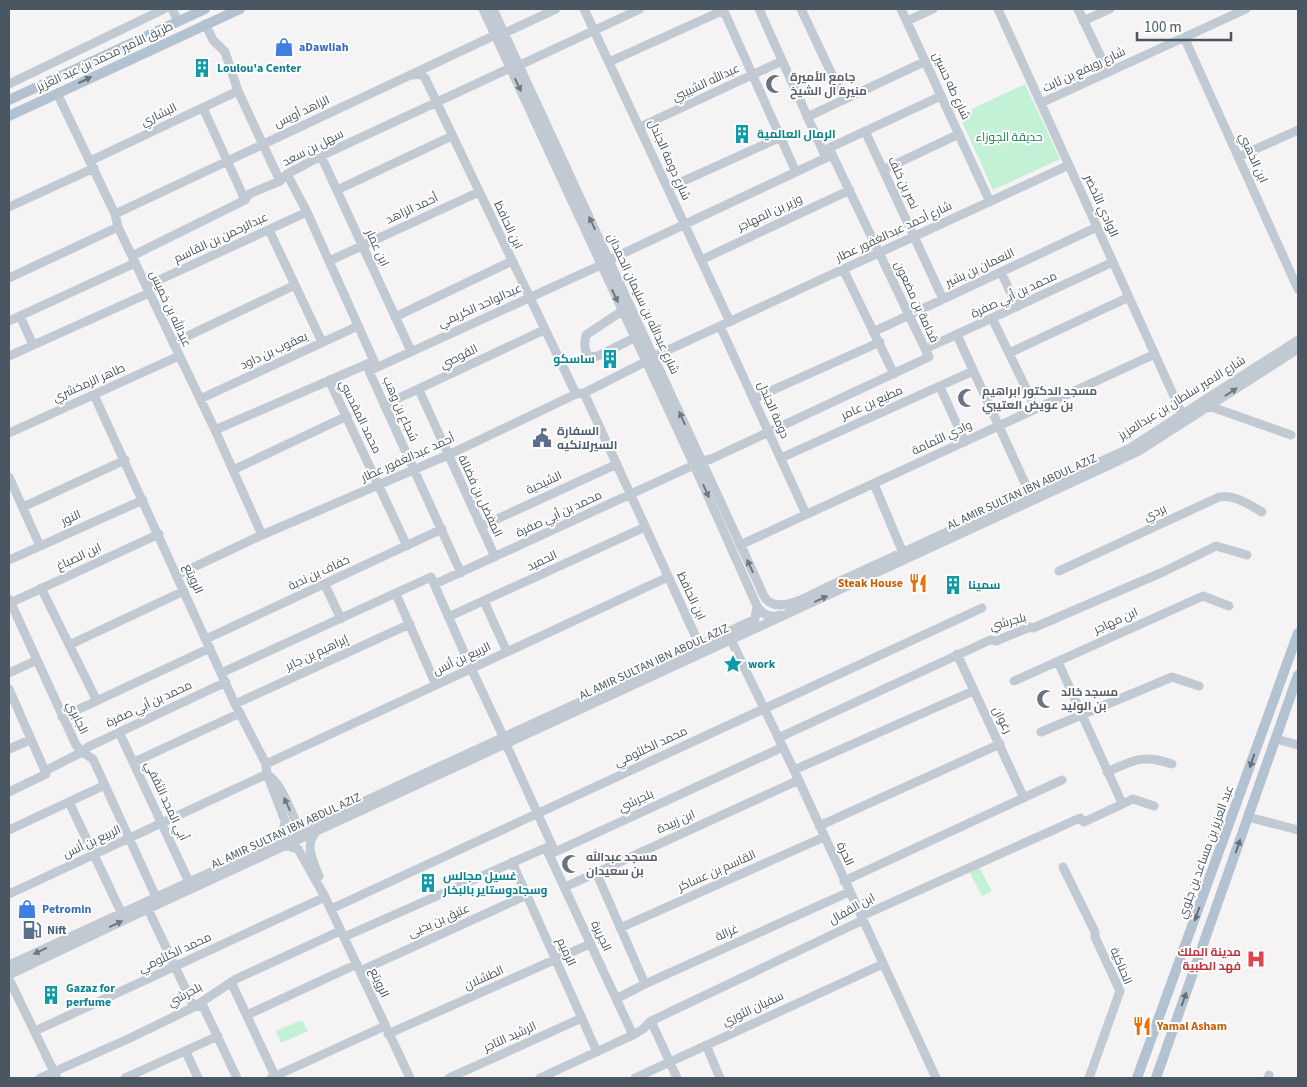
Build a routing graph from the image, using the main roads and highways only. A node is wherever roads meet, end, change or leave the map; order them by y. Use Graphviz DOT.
graph roads {
  1 [pos="205,9"];
  2 [pos="240,9"];
  3 [pos="178,21"];
  4 [pos="156,47"];
  5 [pos="9,100"];
  6 [pos="9,116"];
  7 [pos="1298,633"];
  8 [pos="1296,685"];
  9 [pos="1137,1078"];
  10 [pos="1156,1078"];
  1 -- 3 [label="main road, طريق الأمير محمد بن عبد العزيز"];
  2 -- 4 [label="main road, طريق الأمير محمد بن عبد العزيز"];
  3 -- 4 [label="main road"];
  3 -- 5 [label="main road, طريق الأمير محمد بن عبد العزيز"];
  6 -- 4 [label="main road, طريق الأمير محمد بن عبد العزيز, one-way"];
  7 -- 9 [label="main road, عبد العزيز بن مساعد بن جلوي, one-way"];
  10 -- 8 [label="main road, one-way"];
}
